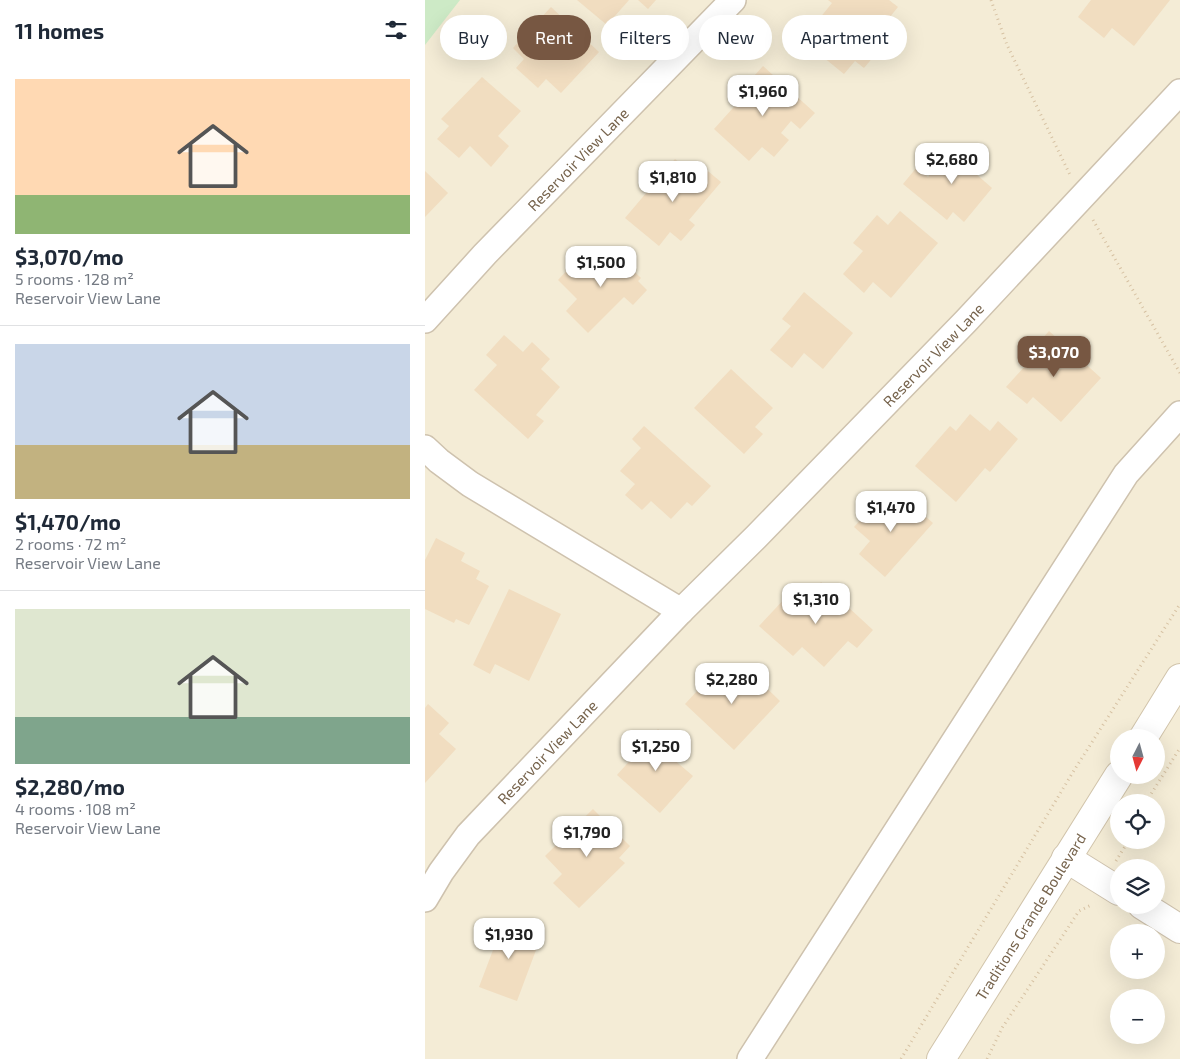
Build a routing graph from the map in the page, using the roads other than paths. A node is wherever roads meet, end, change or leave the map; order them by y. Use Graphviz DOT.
graph roads {
  1 [pos="733,0"];
  2 [pos="1180,92"];
  3 [pos="425,320"];
  4 [pos="1180,414"];
  5 [pos="425,448"];
  6 [pos="681,611"];
  7 [pos="1180,678"];
  8 [pos="1149,729"];
  9 [pos="1113,784"];
  10 [pos="1066,858"];
  11 [pos="425,899"];
  12 [pos="1108,899"];
  13 [pos="1156,914"];
  14 [pos="1180,929"];
  15 [pos="751,1059"];
  16 [pos="941,1059"];
  1 -- 3 [label="street, Reservoir View Lane"];
  2 -- 6 [label="street, Reservoir View Lane"];
  4 -- 15 [label="street"];
  5 -- 6 [label="street"];
  6 -- 11 [label="street, Reservoir View Lane"];
  7 -- 8 [label="main road"];
  9 -- 10 [label="main road, Traditions Grande Boulevard"];
  10 -- 12 [label="main road"];
  10 -- 16 [label="main road, Traditions Grande Boulevard"];
  13 -- 14 [label="main road"];
}
